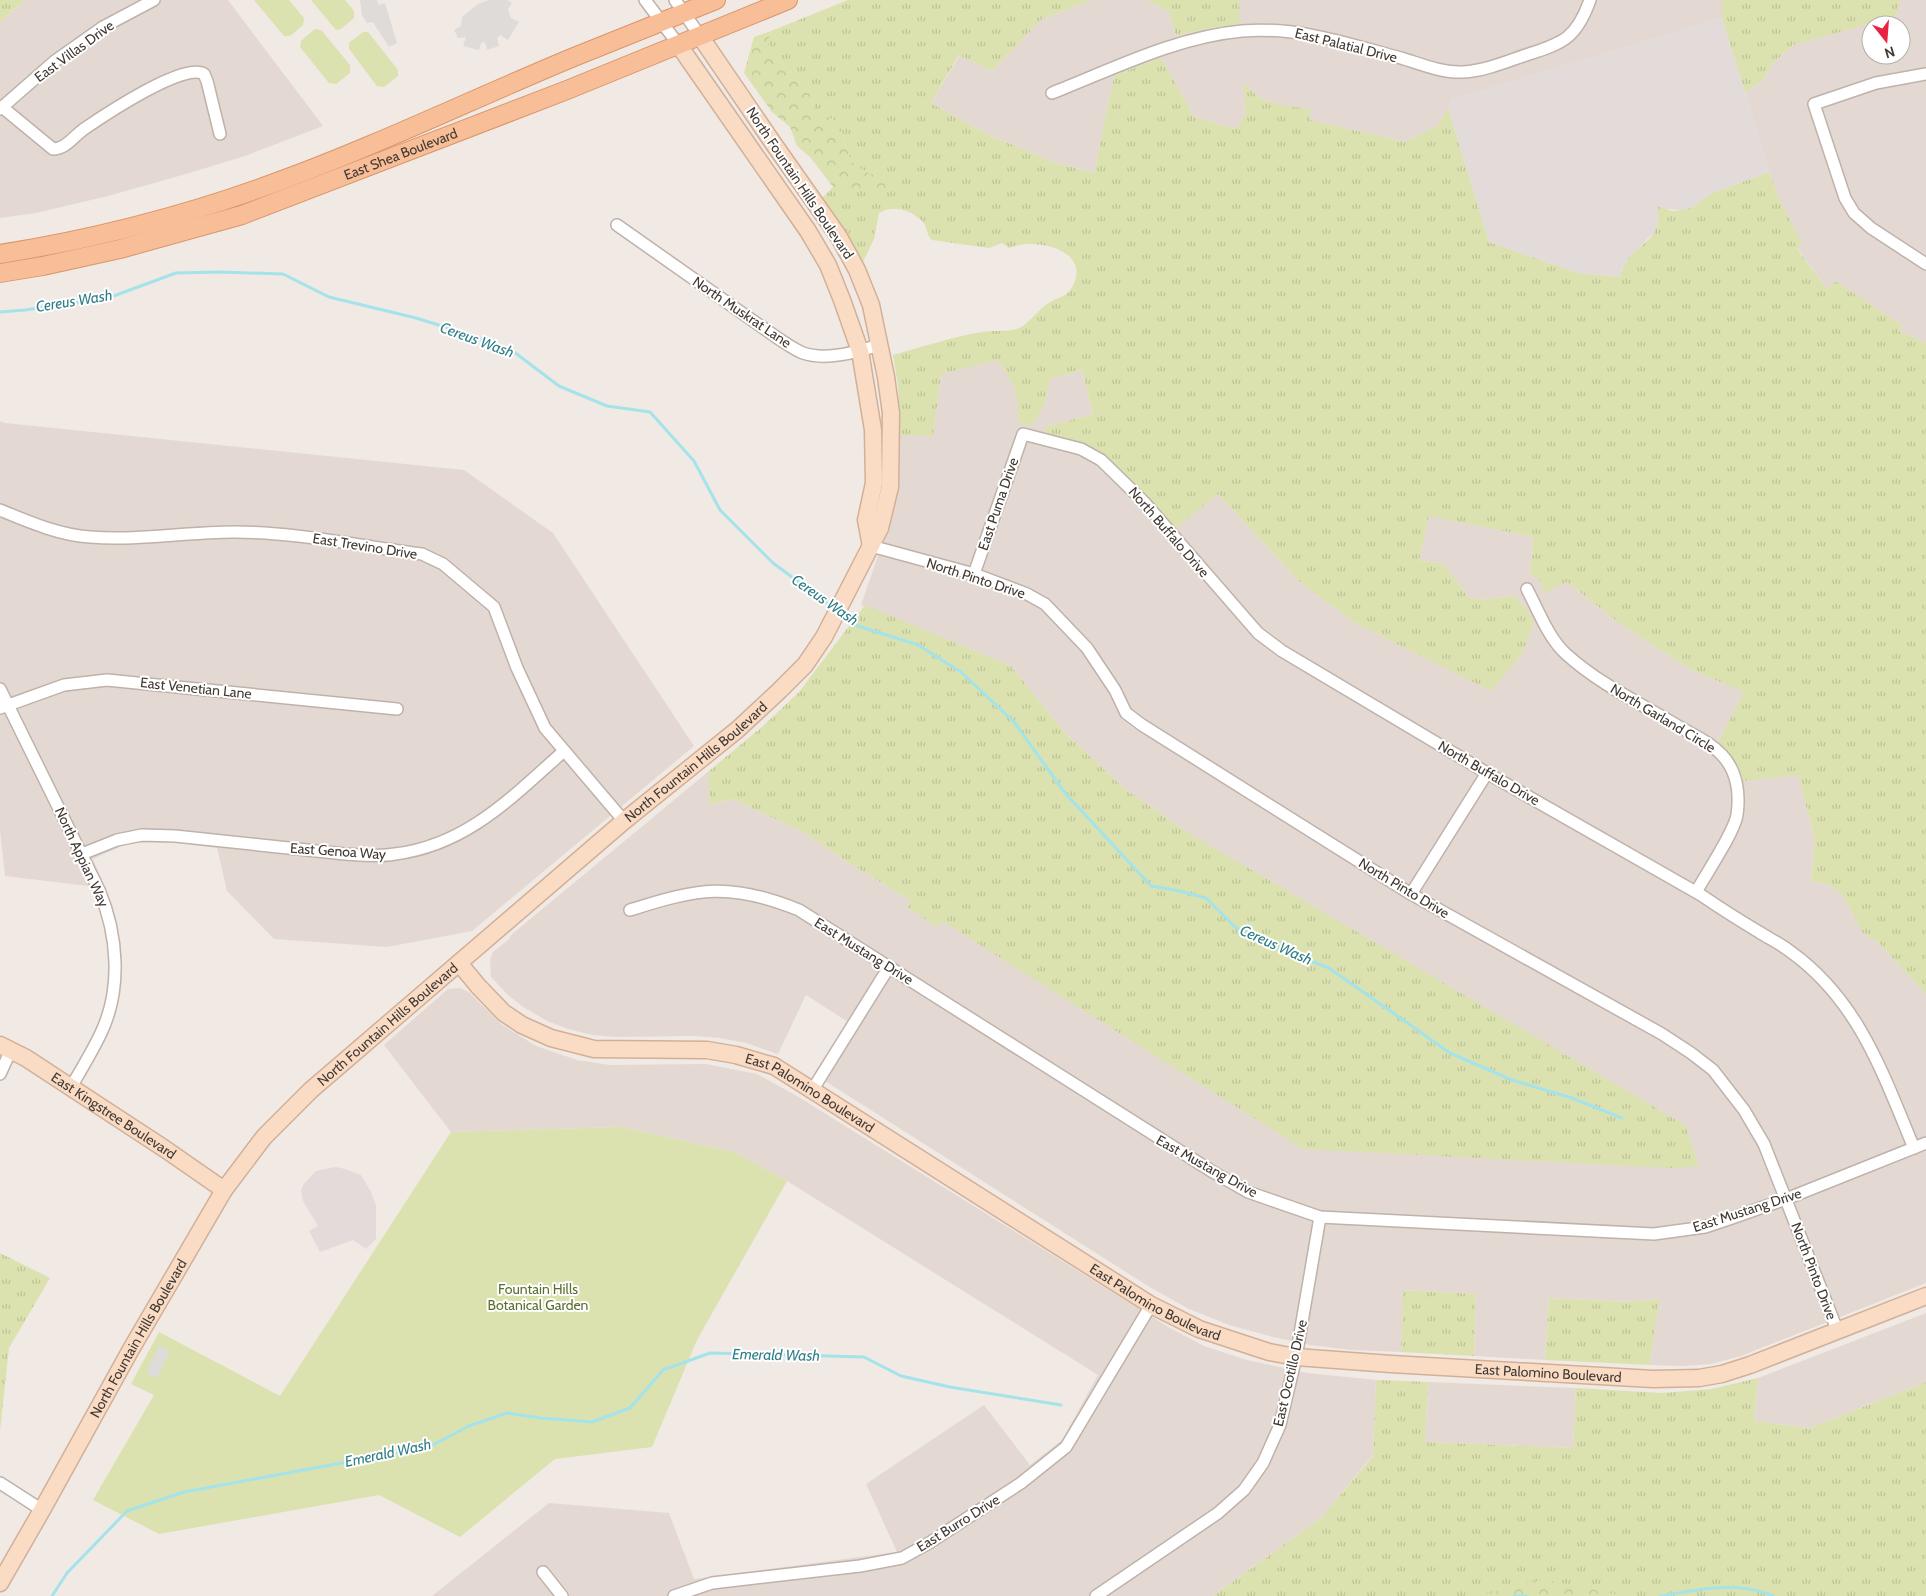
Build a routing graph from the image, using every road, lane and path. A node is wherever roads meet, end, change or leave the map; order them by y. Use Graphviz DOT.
graph roads {
  1 [pos="154,0"];
  2 [pos="645,0"];
  3 [pos="716,0"];
  4 [pos="788,0"];
  5 [pos="1590,0"];
  6 [pos="680,6"];
  7 [pos="662,23"];
  8 [pos="700,36"];
  9 [pos="678,44"];
  10 [pos="1926,74"];
  11 [pos="1052,93"];
  12 [pos="1,108"];
  13 [pos="220,134"];
  14 [pos="617,225"];
  15 [pos="0,254"];
  16 [pos="1926,264"];
  17 [pos="0,273"];
  18 [pos="880,345"];
  19 [pos="860,351"];
  20 [pos="1023,434"];
  21 [pos="0,510"];
  22 [pos="870,546"];
  23 [pos="974,574"];
  24 [pos="1527,589"];
  25 [pos="0,689"];
  26 [pos="4,707"];
  27 [pos="397,709"];
  28 [pos="564,751"];
  29 [pos="1487,773"];
  30 [pos="624,821"];
  31 [pos="82,854"];
  32 [pos="1696,892"];
  33 [pos="1411,894"];
  34 [pos="630,910"];
  35 [pos="459,963"];
  36 [pos="889,967"];
  37 [pos="6,1048"];
  38 [pos="0,1074"];
  39 [pos="70,1088"];
  40 [pos="813,1089"];
  41 [pos="1926,1143"];
  42 [pos="1914,1148"];
  43 [pos="224,1190"];
  44 [pos="1786,1199"];
  45 [pos="1320,1217"];
  46 [pos="1926,1296"];
  47 [pos="1150,1305"];
  48 [pos="1838,1332"];
  49 [pos="1296,1357"];
  50 [pos="0,1483"];
  51 [pos="42,1510"];
  52 [pos="543,1572"];
  53 [pos="0,1583"];
  54 [pos="562,1596"];
  55 [pos="674,1596"];
  56 [pos="1096,1596"];
  1 -- 12 [label="street, East Villas Drive"];
  2 -- 7 [label="street"];
  3 -- 6 [label="main road, East Shea Boulevard"];
  4 -- 8 [label="main road, East Shea Boulevard"];
  5 -- 11 [label="street, East Palatial Drive"];
  6 -- 7 [label="main road, East Shea Boulevard"];
  6 -- 8 [label="street"];
  7 -- 9 [label="street"];
  7 -- 15 [label="main road, East Shea Boulevard"];
  8 -- 9 [label="main road, East Shea Boulevard"];
  8 -- 18 [label="main road, North Fountain Hills Boulevard"];
  9 -- 17 [label="main road, East Shea Boulevard"];
  9 -- 19 [label="main road, North Fountain Hills Boulevard"];
  10 -- 16 [label="street"];
  12 -- 13 [label="street"];
  14 -- 19 [label="street, North Muskrat Lane"];
  18 -- 19 [label="street, North Muskrat Lane"];
  18 -- 22 [label="main road, North Fountain Hills Boulevard"];
  19 -- 22 [label="main road, North Fountain Hills Boulevard"];
  20 -- 23 [label="street, East Puma Drive"];
  20 -- 29 [label="street, North Buffalo Drive"];
  21 -- 28 [label="street, East Trevino Drive"];
  22 -- 23 [label="street, North Pinto Drive"];
  22 -- 30 [label="main road, North Fountain Hills Boulevard"];
  23 -- 33 [label="street, North Pinto Drive"];
  24 -- 32 [label="street, North Garland Circle"];
  25 -- 26 [label="street, North Appian Way"];
  26 -- 27 [label="street, East Venetian Lane"];
  26 -- 31 [label="street, North Appian Way"];
  28 -- 30 [label="street, East Trevino Drive"];
  28 -- 31 [label="street, East Genoa Way"];
  29 -- 32 [label="street, North Buffalo Drive"];
  29 -- 33 [label="street"];
  30 -- 35 [label="main road, North Fountain Hills Boulevard"];
  31 -- 39 [label="street, North Appian Way"];
  32 -- 42 [label="street, North Buffalo Drive"];
  33 -- 44 [label="street, North Pinto Drive"];
  34 -- 36 [label="street, East Mustang Drive"];
  35 -- 40 [label="main road, East Palomino Boulevard"];
  35 -- 43 [label="main road, North Fountain Hills Boulevard"];
  36 -- 40 [label="street"];
  36 -- 45 [label="street, East Mustang Drive"];
  37 -- 38 [label="street"];
  37 -- 39 [label="main road, East Kingstree Boulevard"];
  39 -- 43 [label="main road, East Kingstree Boulevard"];
  40 -- 47 [label="main road, East Palomino Boulevard"];
  41 -- 42 [label="street, East Mustang Drive"];
  42 -- 44 [label="street, East Mustang Drive"];
  43 -- 51 [label="main road, North Fountain Hills Boulevard"];
  44 -- 45 [label="street, East Mustang Drive"];
  44 -- 48 [label="street, North Pinto Drive"];
  45 -- 49 [label="street, East Ocotillo Drive"];
  46 -- 48 [label="main road, East Palomino Boulevard"];
  47 -- 49 [label="main road, East Palomino Boulevard"];
  47 -- 55 [label="street, East Burro Drive"];
  48 -- 49 [label="main road, East Palomino Boulevard"];
  49 -- 56 [label="street, East Ocotillo Drive"];
  50 -- 51 [label="street"];
  51 -- 53 [label="main road, North Fountain Hills Boulevard"];
  52 -- 54 [label="street"];
}
